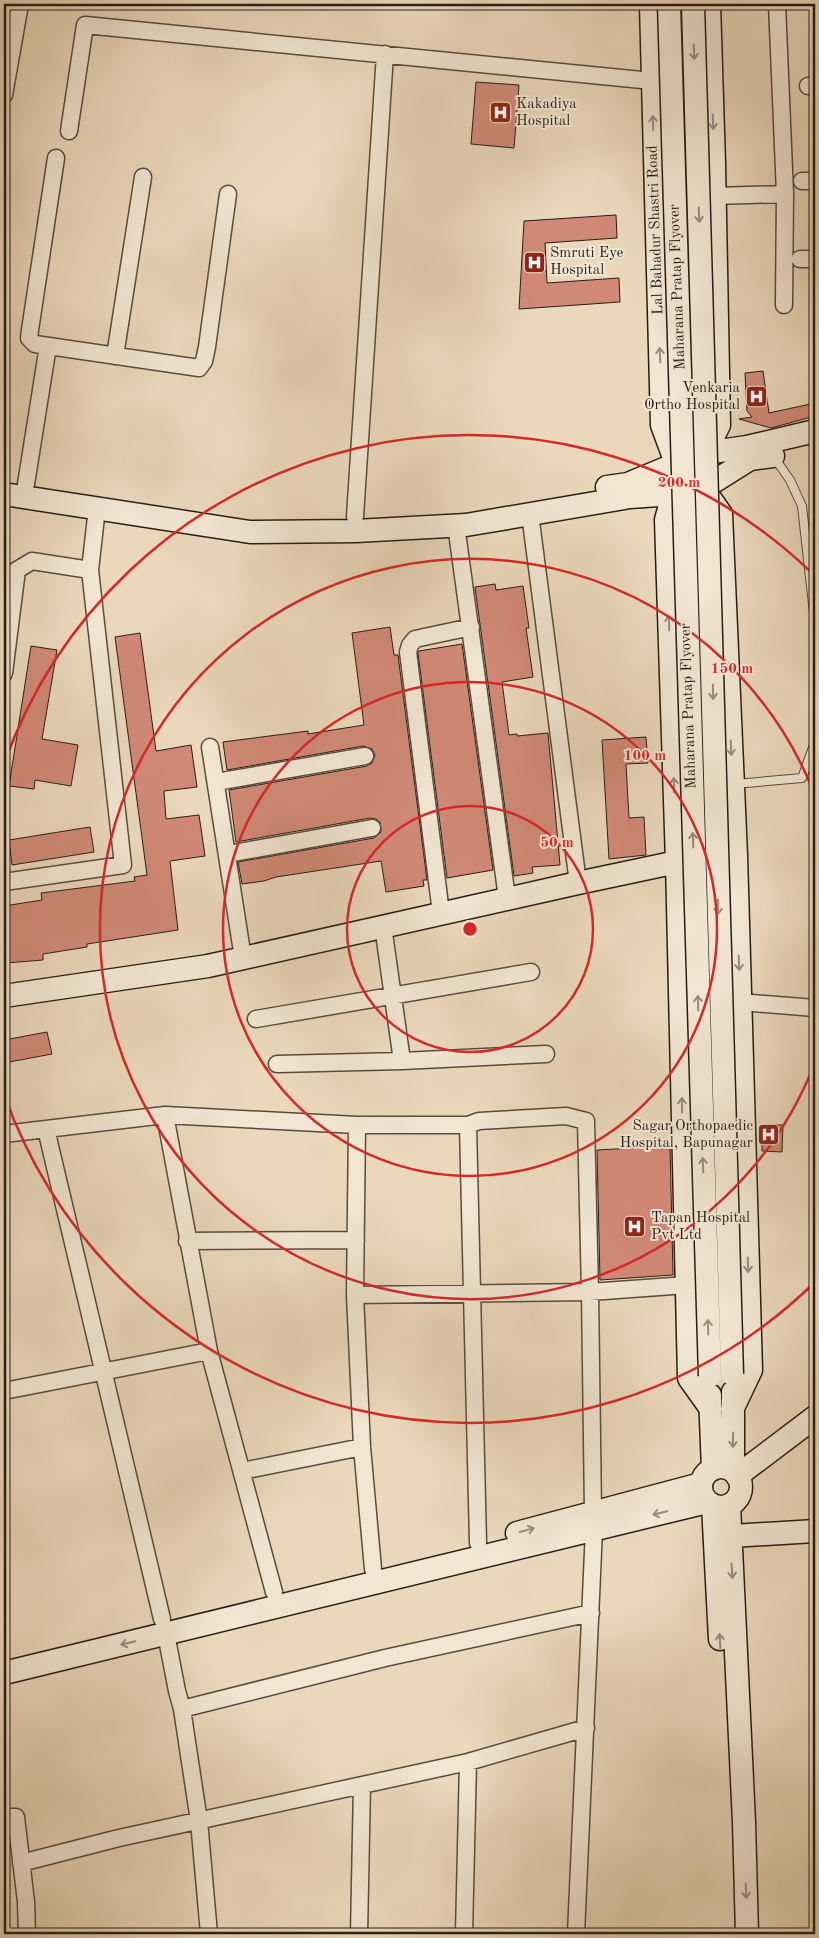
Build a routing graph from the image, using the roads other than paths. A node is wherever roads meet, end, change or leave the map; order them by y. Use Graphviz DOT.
graph roads {
  1 [pos="20,4"];
  2 [pos="651,4"];
  3 [pos="669,4"];
  4 [pos="693,4"];
  5 [pos="709,4"];
  6 [pos="778,4"];
  7 [pos="385,54"];
  8 [pos="652,81"];
  9 [pos="4,95"];
  10 [pos="69,131"];
  11 [pos="56,158"];
  12 [pos="143,177"];
  13 [pos="228,194"];
  14 [pos="785,194"];
  15 [pos="714,196"];
  16 [pos="784,305"];
  17 [pos="48,346"];
  18 [pos="115,356"];
  19 [pos="815,431"];
  20 [pos="815,446"];
  21 [pos="705,453"];
  22 [pos="773,456"];
  23 [pos="668,462"];
  24 [pos="4,480"];
  25 [pos="26,484"];
  26 [pos="711,487"];
  27 [pos="4,494"];
  28 [pos="673,494"];
  29 [pos="96,508"];
  30 [pos="530,514"];
  31 [pos="355,517"];
  32 [pos="456,525"];
  33 [pos="90,570"];
  34 [pos="815,622"];
  35 [pos="471,627"];
  36 [pos="4,672"];
  37 [pos="815,742"];
  38 [pos="210,747"];
  39 [pos="365,756"];
  40 [pos="216,782"];
  41 [pos="732,784"];
  42 [pos="372,828"];
  43 [pos="228,854"];
  44 [pos="677,862"];
  45 [pos="4,882"];
  46 [pos="578,882"];
  47 [pos="506,898"];
  48 [pos="441,913"];
  49 [pos="383,926"];
  50 [pos="242,958"];
  51 [pos="531,972"];
  52 [pos="4,996"];
  53 [pos="393,996"];
  54 [pos="740,1002"];
  55 [pos="815,1008"];
  56 [pos="256,1019"];
  57 [pos="546,1054"];
  58 [pos="402,1061"];
  59 [pos="277,1064"];
  60 [pos="165,1115"];
  61 [pos="357,1125"];
  62 [pos="468,1125"];
  63 [pos="46,1129"];
  64 [pos="4,1134"];
  65 [pos="356,1240"];
  66 [pos="187,1241"];
  67 [pos="686,1285"];
  68 [pos="590,1292"];
  69 [pos="472,1294"];
  70 [pos="355,1295"];
  71 [pos="209,1351"];
  72 [pos="104,1372"];
  73 [pos="4,1391"];
  74 [pos="733,1408"];
  75 [pos="711,1409"];
  76 [pos="815,1417"];
  77 [pos="362,1447"];
  78 [pos="242,1471"];
  79 [pos="719,1487"];
  80 [pos="593,1521"];
  81 [pos="815,1532"];
  82 [pos="723,1537"];
  83 [pos="478,1543"];
  84 [pos="373,1569"];
  85 [pos="274,1592"];
  86 [pos="591,1614"];
  87 [pos="164,1627"];
  88 [pos="4,1657"];
  89 [pos="4,1673"];
  90 [pos="182,1709"];
  91 [pos="586,1728"];
  92 [pos="468,1762"];
  93 [pos="362,1785"];
  94 [pos="4,1817"];
  95 [pos="199,1821"];
  96 [pos="21,1863"];
  97 [pos="27,1934"];
  98 [pos="209,1934"];
  99 [pos="359,1934"];
  100 [pos="464,1934"];
  101 [pos="576,1934"];
  102 [pos="732,1934"];
  103 [pos="747,1934"];
  1 -- 9 [label="street"];
  2 -- 8 [label="main road, Lal Bahadur Shastri Road"];
  75 -- 3 [label="main road, Maharana Pratap Flyover, one-way, bridge"];
  4 -- 74 [label="main road, Maharana Pratap Flyover, one-way, bridge"];
  5 -- 15 [label="main road, one-way"];
  6 -- 14 [label="street"];
  7 -- 8 [label="street"];
  7 -- 10 [label="street"];
  7 -- 31 [label="street"];
  23 -- 8 [label="main road, Lal Bahadur Shastri Road, one-way"];
  11 -- 17 [label="street"];
  12 -- 18 [label="street"];
  13 -- 18 [label="street"];
  14 -- 15 [label="street"];
  14 -- 16 [label="street"];
  15 -- 21 [label="main road"];
  17 -- 18 [label="street"];
  17 -- 25 [label="street"];
  19 -- 21 [label="main road"];
  20 -- 22 [label="main road"];
  21 -- 23 [label="main road"];
  21 -- 26 [label="main road"];
  22 -- 26 [label="main road"];
  22 -- 34 [label="lane"];
  23 -- 28 [label="main road"];
  23 -- 31 [label="main road"];
  24 -- 25 [label="main road"];
  25 -- 31 [label="main road"];
  26 -- 28 [label="main road"];
  26 -- 41 [label="main road, one-way"];
  27 -- 29 [label="main road"];
  28 -- 30 [label="main road"];
  44 -- 28 [label="main road, one-way"];
  29 -- 32 [label="main road"];
  29 -- 33 [label="street"];
  30 -- 32 [label="main road"];
  30 -- 46 [label="street"];
  32 -- 35 [label="street"];
  33 -- 36 [label="street"];
  33 -- 45 [label="street"];
  35 -- 47 [label="street"];
  35 -- 48 [label="street"];
  37 -- 41 [label="lane"];
  38 -- 40 [label="street"];
  39 -- 40 [label="street"];
  40 -- 43 [label="street"];
  41 -- 54 [label="main road, one-way"];
  42 -- 43 [label="street"];
  43 -- 50 [label="street"];
  44 -- 46 [label="main road"];
  67 -- 44 [label="main road, one-way"];
  46 -- 47 [label="main road"];
  47 -- 48 [label="main road"];
  48 -- 49 [label="main road"];
  49 -- 50 [label="main road"];
  49 -- 53 [label="street"];
  50 -- 52 [label="main road"];
  51 -- 53 [label="street"];
  53 -- 56 [label="street"];
  53 -- 58 [label="street"];
  54 -- 55 [label="street"];
  54 -- 74 [label="main road, one-way"];
  57 -- 58 [label="street"];
  58 -- 59 [label="street"];
  60 -- 61 [label="street"];
  60 -- 63 [label="street"];
  60 -- 66 [label="street"];
  61 -- 62 [label="street"];
  61 -- 65 [label="street"];
  62 -- 68 [label="street"];
  62 -- 69 [label="street"];
  63 -- 64 [label="street"];
  63 -- 72 [label="street"];
  65 -- 66 [label="street"];
  65 -- 70 [label="street"];
  66 -- 71 [label="street"];
  67 -- 68 [label="street"];
  67 -- 75 [label="main road"];
  68 -- 69 [label="street"];
  68 -- 80 [label="street"];
  69 -- 70 [label="street"];
  69 -- 83 [label="street"];
  70 -- 77 [label="street"];
  71 -- 72 [label="street"];
  71 -- 78 [label="street"];
  72 -- 73 [label="street"];
  72 -- 87 [label="street"];
  74 -- 79 [label="main road, Maharana Pratap Flyover, one-way"];
  75 -- 79 [label="main road, Maharana Pratap Flyover"];
  76 -- 79 [label="main road"];
  77 -- 78 [label="street"];
  77 -- 84 [label="street"];
  78 -- 85 [label="street"];
  79 -- 80 [label="main road"];
  79 -- 82 [label="main road"];
  83 -- 80 [label="main road, one-way"];
  80 -- 86 [label="street"];
  80 -- 87 [label="main road"];
  81 -- 82 [label="main road"];
  102 -- 82 [label="main road, one-way"];
  82 -- 103 [label="main road, one-way"];
  83 -- 84 [label="main road"];
  84 -- 85 [label="main road"];
  85 -- 87 [label="main road"];
  86 -- 90 [label="street"];
  86 -- 91 [label="street"];
  87 -- 88 [label="main road"];
  87 -- 89 [label="main road, one-way"];
  87 -- 90 [label="street"];
  90 -- 95 [label="street"];
  91 -- 92 [label="street"];
  91 -- 101 [label="street"];
  92 -- 93 [label="street"];
  92 -- 100 [label="street"];
  93 -- 95 [label="street"];
  93 -- 99 [label="street"];
  94 -- 96 [label="street"];
  95 -- 96 [label="street"];
  95 -- 98 [label="street"];
  96 -- 97 [label="street"];
}
